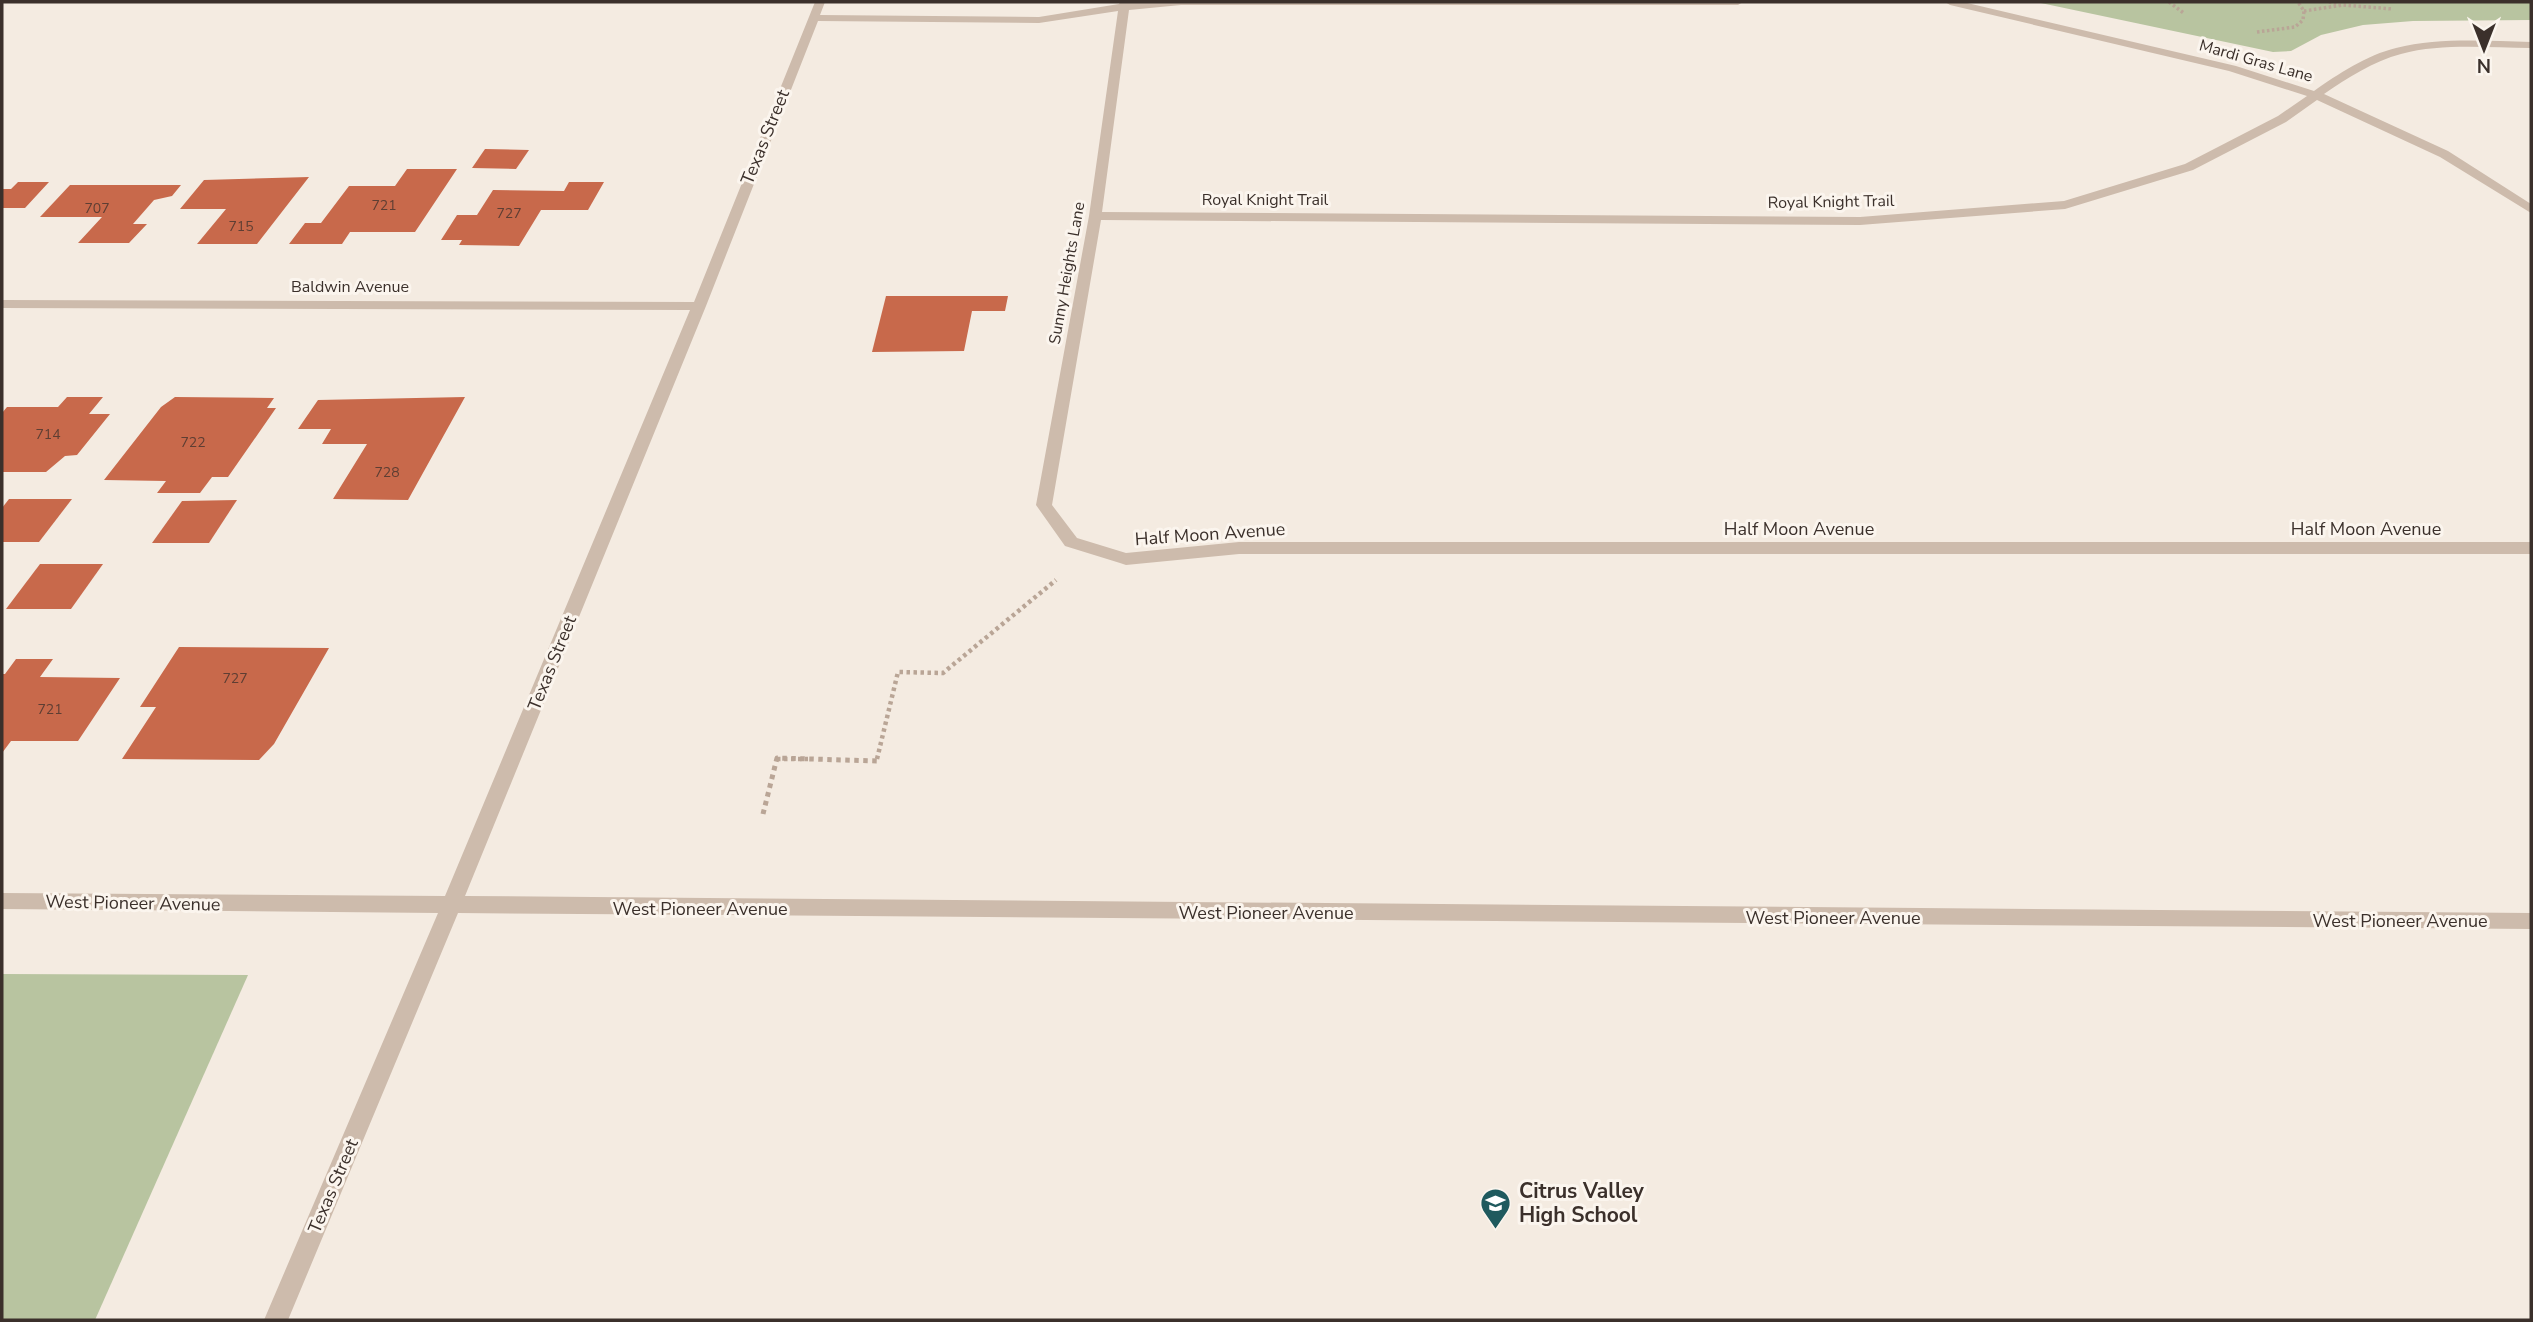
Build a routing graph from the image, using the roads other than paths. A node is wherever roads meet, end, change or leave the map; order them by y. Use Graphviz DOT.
graph roads {
  1 [pos="820,2"];
  2 [pos="1105,2"];
  3 [pos="1738,2"];
  4 [pos="1950,2"];
  5 [pos="1125,4"];
  6 [pos="813,18"];
  7 [pos="2531,44"];
  8 [pos="2316,95"];
  9 [pos="2531,209"];
  10 [pos="1095,216"];
  11 [pos="2,304"];
  12 [pos="699,306"];
  13 [pos="1070,542"];
  14 [pos="2531,548"];
  15 [pos="2,901"];
  16 [pos="451,907"];
  17 [pos="2531,921"];
  18 [pos="276,1320"];
  1 -- 6 [label="street, Texas Street"];
  2 -- 5 [label="street"];
  3 -- 5 [label="street"];
  4 -- 8 [label="street, Mardi Gras Lane"];
  5 -- 6 [label="street"];
  5 -- 10 [label="street, Sunny Heights Lane"];
  6 -- 12 [label="street, Texas Street"];
  7 -- 8 [label="street, Royal Knight Trail"];
  8 -- 9 [label="street, Mardi Gras Lane"];
  8 -- 10 [label="street, Royal Knight Trail"];
  10 -- 13 [label="street, Sunny Heights Lane"];
  11 -- 12 [label="street, Baldwin Avenue"];
  12 -- 16 [label="street, Texas Street"];
  13 -- 14 [label="street, Half Moon Avenue"];
  15 -- 16 [label="street, West Pioneer Avenue"];
  16 -- 17 [label="street, West Pioneer Avenue"];
  16 -- 18 [label="street, Texas Street"];
}
